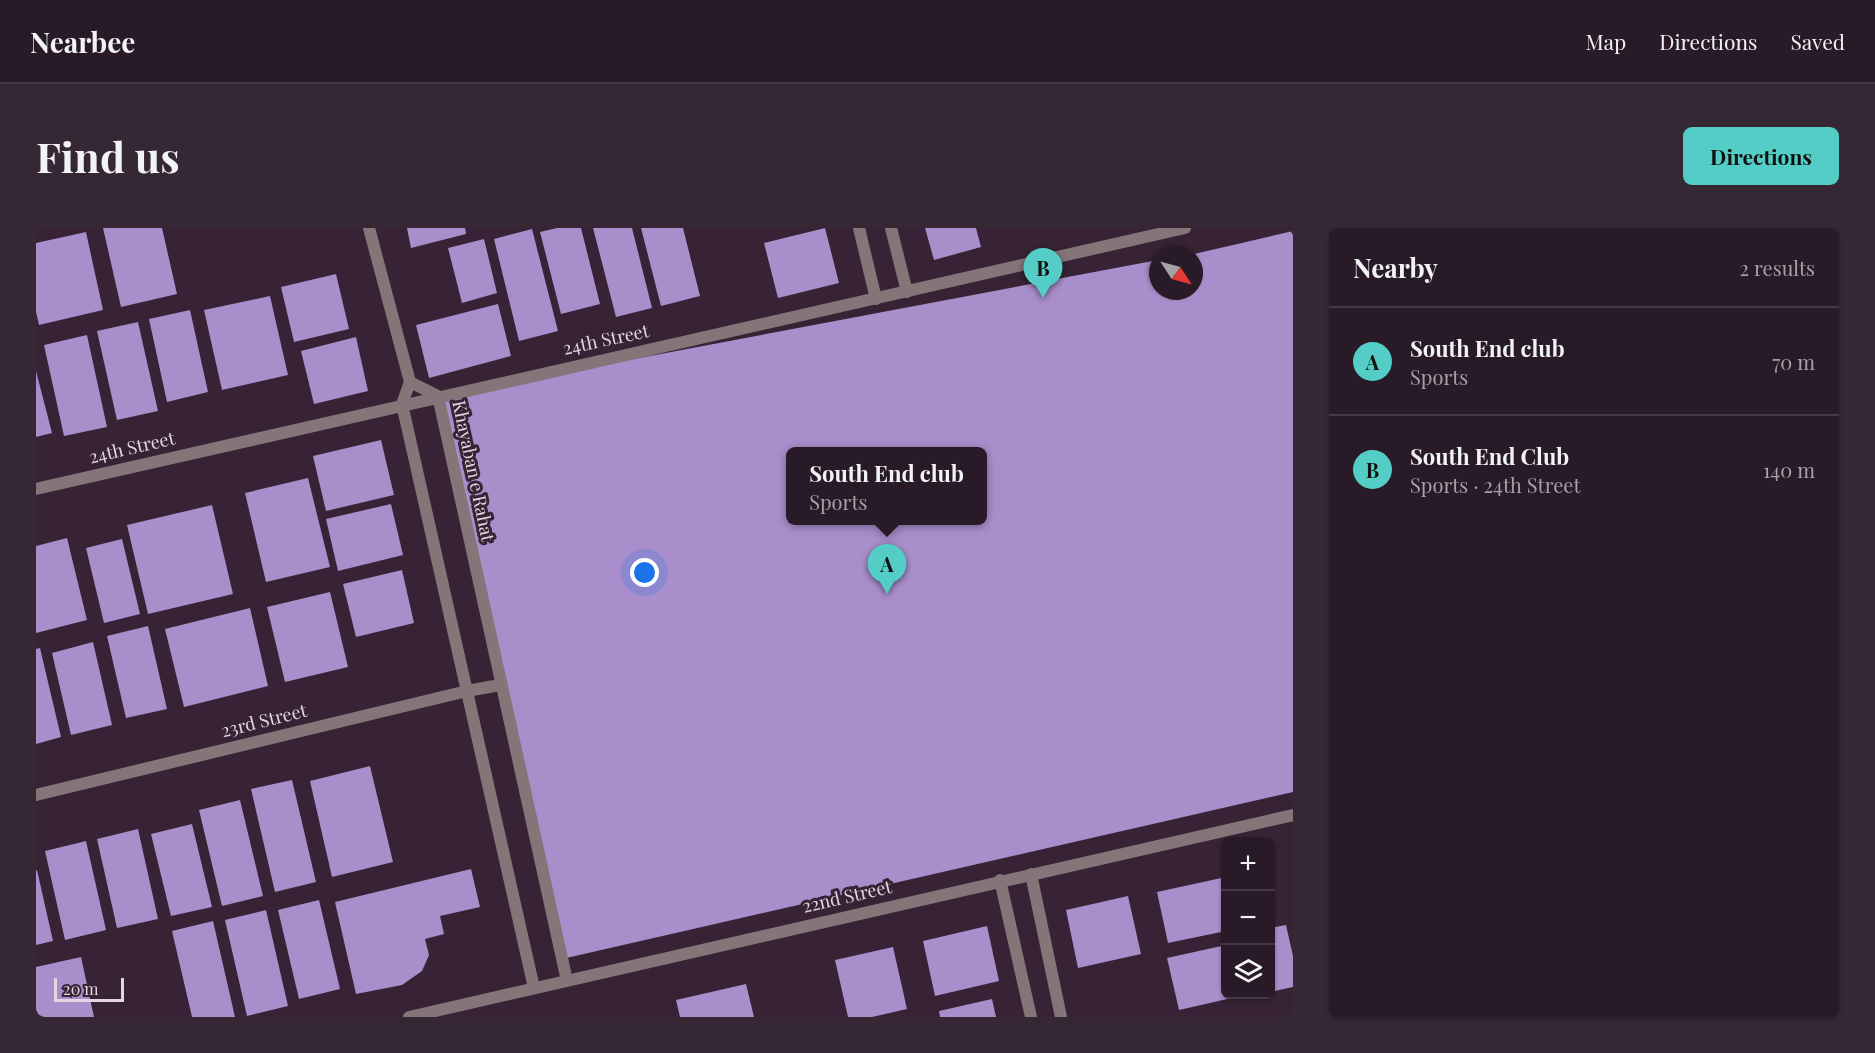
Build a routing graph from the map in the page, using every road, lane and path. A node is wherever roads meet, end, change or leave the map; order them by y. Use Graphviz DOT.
graph roads {
  1 [pos="369,228"];
  2 [pos="859,228"];
  3 [pos="891,228"];
  4 [pos="1185,228"];
  5 [pos="907,292"];
  6 [pos="876,299"];
  7 [pos="410,382"];
  8 [pos="438,396"];
  9 [pos="402,404"];
  10 [pos="36,489"];
  11 [pos="500,685"];
  12 [pos="467,691"];
  13 [pos="36,795"];
  14 [pos="1293,815"];
  15 [pos="1031,874"];
  16 [pos="1000,880"];
  17 [pos="567,981"];
  18 [pos="534,988"];
  19 [pos="409,1017"];
  20 [pos="1031,1017"];
  21 [pos="1061,1017"];
  1 -- 7 [label="street"];
  2 -- 6 [label="street"];
  3 -- 5 [label="street"];
  4 -- 5 [label="street, 24th Street"];
  5 -- 6 [label="street, 24th Street"];
  6 -- 8 [label="street, 24th Street"];
  7 -- 8 [label="street, Khayaban e Rahat"];
  7 -- 9 [label="street"];
  8 -- 9 [label="street, 24th Street"];
  8 -- 11 [label="street, Khayaban e Rahat"];
  9 -- 10 [label="street, 24th Street"];
  9 -- 12 [label="street"];
  11 -- 12 [label="street, 23rd Street"];
  11 -- 17 [label="street, Khayaban e Rahat"];
  12 -- 13 [label="street, 23rd Street"];
  12 -- 18 [label="street"];
  14 -- 15 [label="street, 22nd Street"];
  15 -- 16 [label="street, 22nd Street"];
  15 -- 21 [label="street"];
  16 -- 17 [label="street, 22nd Street"];
  16 -- 20 [label="street"];
  17 -- 18 [label="street, 22nd Street"];
  18 -- 19 [label="street, 22nd Street"];
}
